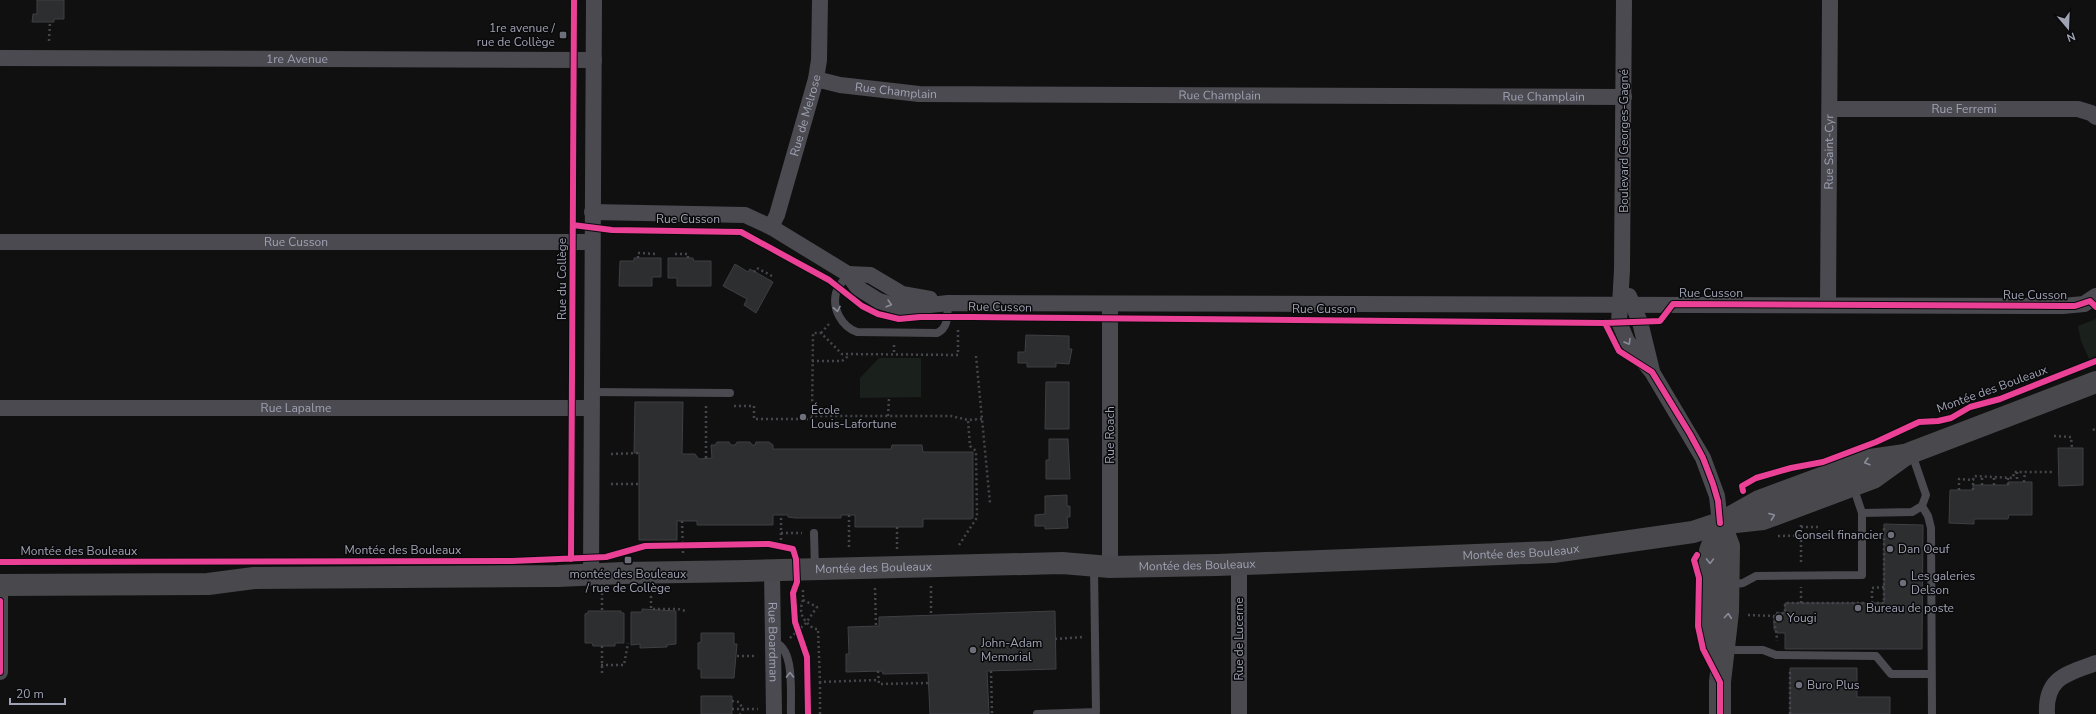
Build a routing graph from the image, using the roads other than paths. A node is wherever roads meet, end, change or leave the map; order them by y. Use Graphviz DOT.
graph roads {
  1 [pos="594,0"];
  2 [pos="820,0"];
  3 [pos="1624,0"];
  4 [pos="1830,0"];
  5 [pos="0,58"];
  6 [pos="594,60"];
  7 [pos="816,79"];
  8 [pos="1624,97"];
  9 [pos="1830,109"];
  10 [pos="2096,117"];
  11 [pos="592,212"];
  12 [pos="771,227"];
  13 [pos="0,242"];
  14 [pos="592,242"];
  15 [pos="848,274"];
  16 [pos="2093,298"];
  17 [pos="1110,304"];
  18 [pos="1627,305"];
  19 [pos="1828,305"];
  20 [pos="947,310"];
  21 [pos="2096,382"];
  22 [pos="591,392"];
  23 [pos="730,393"];
  24 [pos="0,408"];
  25 [pos="591,408"];
  26 [pos="1908,454"];
  27 [pos="1853,485"];
  28 [pos="1922,506"];
  29 [pos="1862,513"];
  30 [pos="1720,523"];
  31 [pos="814,534"];
  32 [pos="777,553"];
  33 [pos="1239,564"];
  34 [pos="1102,566"];
  35 [pos="803,571"];
  36 [pos="596,583"];
  37 [pos="0,585"];
  38 [pos="1728,585"];
  39 [pos="773,642"];
  40 [pos="1719,650"];
  41 [pos="2096,663"];
  42 [pos="0,672"];
  43 [pos="1932,674"];
  44 [pos="767,712"];
  45 [pos="791,714"];
  46 [pos="1037,714"];
  47 [pos="1239,714"];
  48 [pos="1720,714"];
  49 [pos="1932,714"];
  50 [pos="2047,714"];
  1 -- 6 [label="street"];
  2 -- 7 [label="street, Rue de Melrose"];
  3 -- 8 [label="street, Boulevard Georges-Gagné"];
  4 -- 9 [label="street, Rue Saint-Cyr"];
  5 -- 6 [label="street, 1re Avenue"];
  6 -- 11 [label="street"];
  7 -- 8 [label="street, Rue Champlain"];
  7 -- 12 [label="street, Rue de Melrose"];
  8 -- 18 [label="street, Boulevard Georges-Gagné"];
  9 -- 10 [label="street, Rue Ferremi"];
  9 -- 19 [label="street, Rue Saint-Cyr"];
  11 -- 12 [label="street, Rue Cusson"];
  11 -- 14 [label="street"];
  12 -- 15 [label="street, Rue Cusson"];
  13 -- 14 [label="street, Rue Cusson"];
  14 -- 22 [label="street"];
  15 -- 20 [label="street, Rue Cusson"];
  15 -- 20 [label="lane, one-way"];
  16 -- 19 [label="street, Rue Cusson"];
  17 -- 18 [label="street, Rue Cusson"];
  17 -- 20 [label="street, Rue Cusson"];
  17 -- 34 [label="street, Rue Roach"];
  18 -- 19 [label="street, Rue Cusson"];
  18 -- 30 [label="street, Boulevard Georges-Gagné"];
  21 -- 26 [label="street, Montée des Bouleaux"];
  22 -- 23 [label="lane"];
  22 -- 25 [label="street"];
  24 -- 25 [label="street, Rue Lapalme"];
  25 -- 36 [label="street"];
  26 -- 27 [label="street, Montée des Bouleaux"];
  26 -- 28 [label="lane"];
  26 -- 30 [label="street, Montée des Bouleaux, one-way"];
  27 -- 29 [label="lane"];
  30 -- 27 [label="street, Montée des Bouleaux, one-way"];
  28 -- 29 [label="lane"];
  28 -- 43 [label="lane"];
  29 -- 38 [label="lane"];
  30 -- 33 [label="street, Montée des Bouleaux"];
  30 -- 38 [label="street"];
  30 -- 40 [label="street, one-way"];
  31 -- 35 [label="lane"];
  32 -- 35 [label="street, Montée des Bouleaux"];
  32 -- 36 [label="street, Montée des Bouleaux"];
  32 -- 39 [label="street, Rue Boardman"];
  33 -- 34 [label="street, Montée des Bouleaux"];
  33 -- 47 [label="street, Rue de Lucerne"];
  34 -- 35 [label="street, Montée des Bouleaux"];
  34 -- 46 [label="lane"];
  36 -- 37 [label="street, Montée des Bouleaux"];
  37 -- 42 [label="street"];
  40 -- 38 [label="street, one-way"];
  39 -- 44 [label="street, Rue Boardman"];
  45 -- 39 [label="lane, one-way"];
  40 -- 43 [label="lane"];
  40 -- 48 [label="street"];
  41 -- 50 [label="street"];
  43 -- 49 [label="lane"];
}
